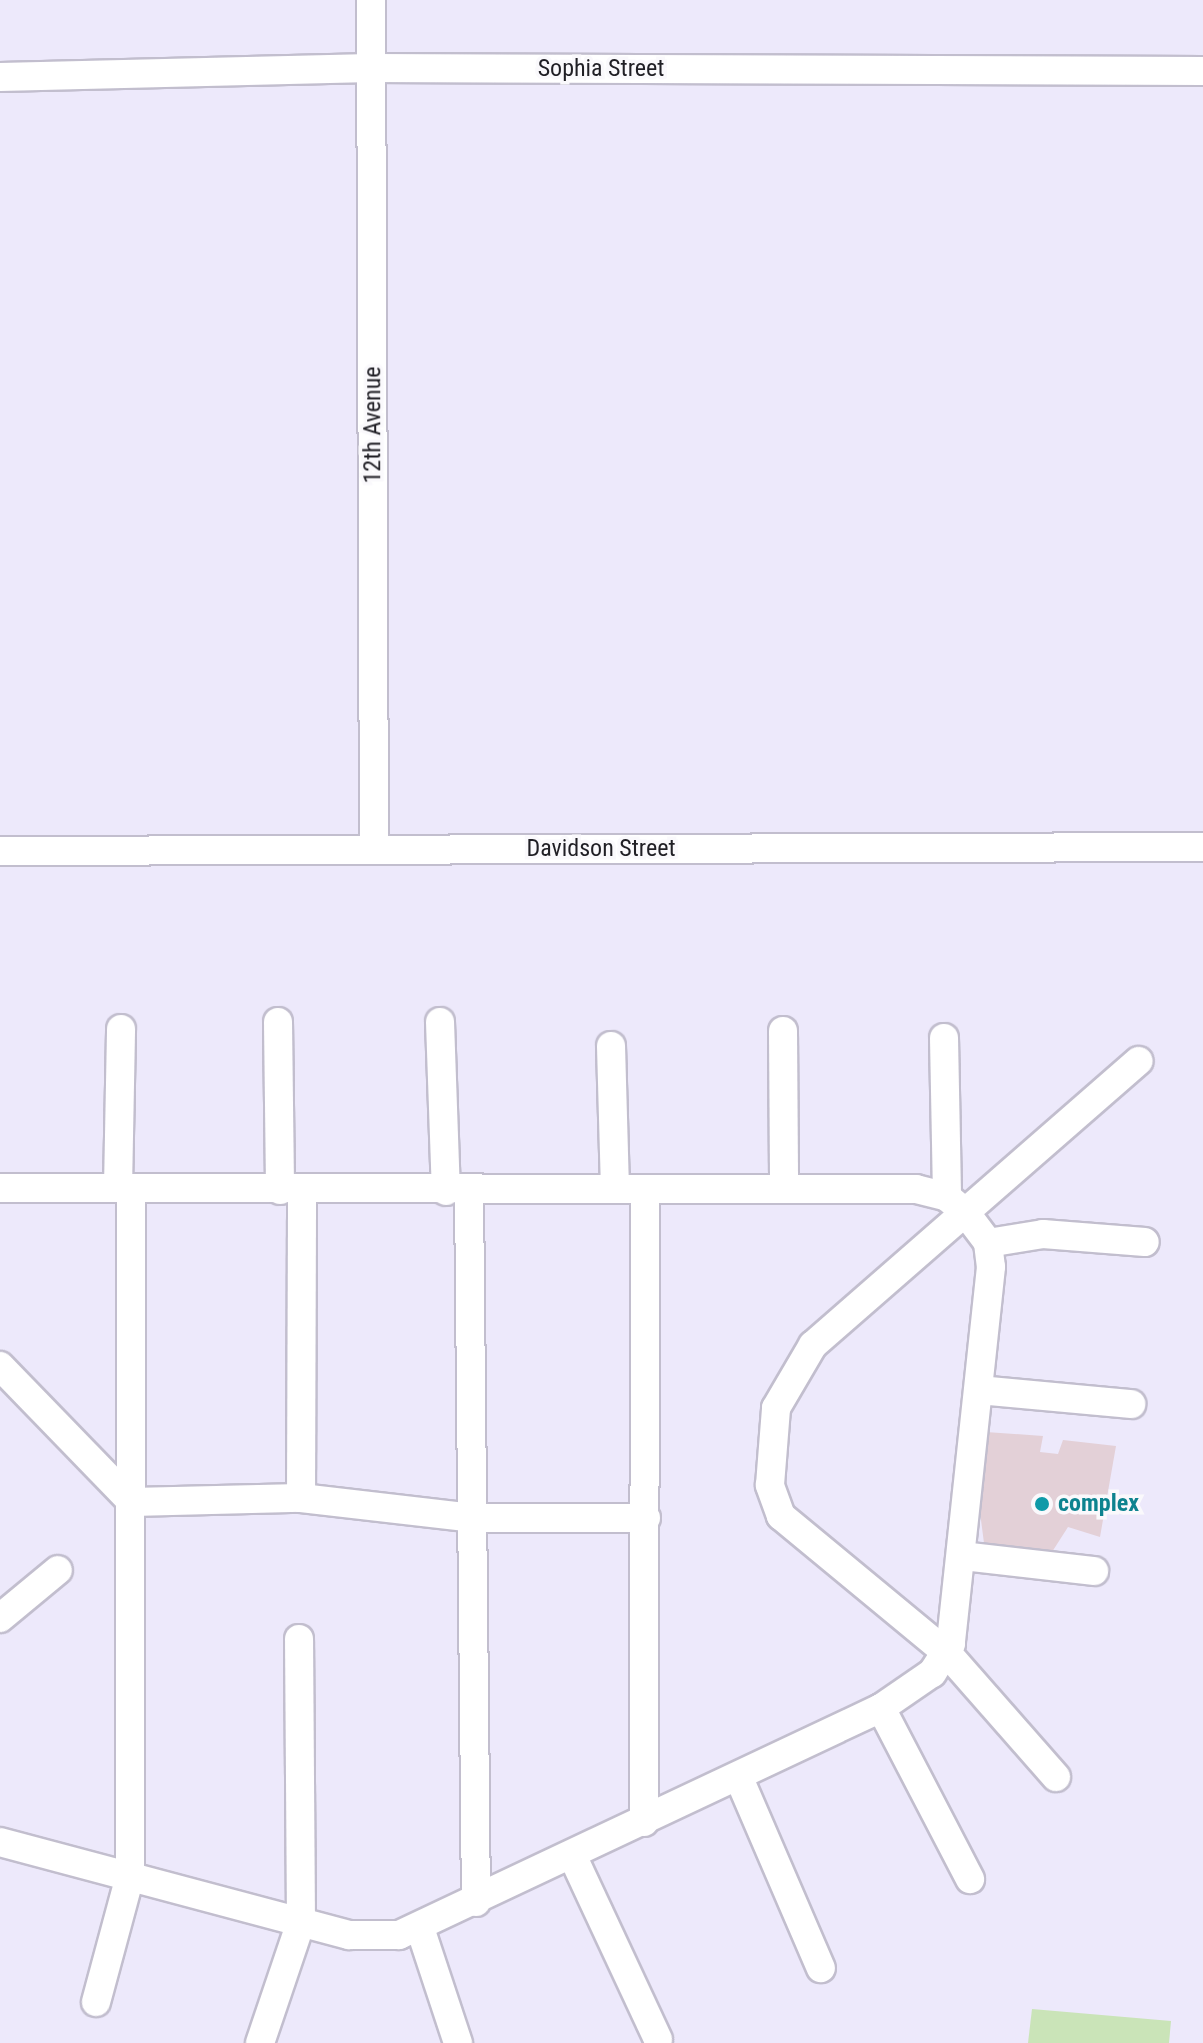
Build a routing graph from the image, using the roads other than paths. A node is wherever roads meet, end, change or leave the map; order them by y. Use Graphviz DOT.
graph roads {
  1 [pos="371,0"];
  2 [pos="371,68"];
  3 [pos="1203,71"];
  4 [pos="0,77"];
  5 [pos="1203,847"];
  6 [pos="374,849"];
  7 [pos="0,851"];
  8 [pos="278,1022"];
  9 [pos="440,1022"];
  10 [pos="121,1029"];
  11 [pos="783,1031"];
  12 [pos="944,1038"];
  13 [pos="611,1046"];
  14 [pos="1138,1061"];
  15 [pos="0,1188"];
  16 [pos="784,1188"];
  17 [pos="124,1189"];
  18 [pos="615,1189"];
  19 [pos="291,1190"];
  20 [pos="645,1190"];
  21 [pos="458,1191"];
  22 [pos="956,1204"];
  23 [pos="1145,1242"];
  24 [pos="988,1243"];
  25 [pos="0,1366"];
  26 [pos="979,1390"];
  27 [pos="1131,1404"];
  28 [pos="301,1498"];
  29 [pos="132,1502"];
  30 [pos="475,1518"];
  31 [pos="646,1518"];
  32 [pos="962,1556"];
  33 [pos="58,1570"];
  34 [pos="1094,1571"];
  35 [pos="0,1618"];
  36 [pos="299,1639"];
  37 [pos="948,1654"];
  38 [pos="881,1708"];
  39 [pos="1056,1777"];
  40 [pos="739,1778"];
  41 [pos="644,1822"];
  42 [pos="0,1842"];
  43 [pos="573,1857"];
  44 [pos="130,1876"];
  45 [pos="970,1879"];
  46 [pos="476,1902"];
  47 [pos="301,1922"];
  48 [pos="420,1928"];
  49 [pos="821,1968"];
  50 [pos="96,2002"];
  51 [pos="658,2039"];
  52 [pos="260,2043"];
  53 [pos="458,2043"];
  1 -- 2 [label="street, 12th Avenue"];
  2 -- 3 [label="street, Sophia Street"];
  2 -- 4 [label="street, Sophia Street"];
  2 -- 6 [label="street, 12th Avenue"];
  5 -- 6 [label="street, Davidson Street"];
  6 -- 7 [label="street, Davidson Street"];
  8 -- 19 [label="street"];
  9 -- 21 [label="street"];
  10 -- 17 [label="street"];
  11 -- 16 [label="street"];
  12 -- 22 [label="street"];
  13 -- 18 [label="street"];
  14 -- 22 [label="street"];
  15 -- 17 [label="street"];
  16 -- 20 [label="street"];
  16 -- 22 [label="street"];
  17 -- 19 [label="street"];
  17 -- 29 [label="street"];
  18 -- 20 [label="street"];
  18 -- 21 [label="street"];
  19 -- 21 [label="street"];
  19 -- 28 [label="street"];
  20 -- 31 [label="street"];
  21 -- 30 [label="street"];
  22 -- 24 [label="street"];
  22 -- 37 [label="street"];
  23 -- 24 [label="street"];
  24 -- 26 [label="street"];
  25 -- 29 [label="street"];
  26 -- 27 [label="street"];
  26 -- 32 [label="street"];
  28 -- 29 [label="street"];
  28 -- 30 [label="street"];
  29 -- 44 [label="street"];
  30 -- 31 [label="street"];
  30 -- 46 [label="street"];
  31 -- 41 [label="street"];
  32 -- 34 [label="street"];
  32 -- 37 [label="street"];
  33 -- 35 [label="street"];
  36 -- 47 [label="street"];
  37 -- 38 [label="street"];
  37 -- 39 [label="street"];
  38 -- 40 [label="street"];
  38 -- 45 [label="street"];
  40 -- 41 [label="street"];
  40 -- 49 [label="street"];
  41 -- 43 [label="street"];
  42 -- 44 [label="street"];
  43 -- 46 [label="street"];
  43 -- 51 [label="street"];
  44 -- 47 [label="street"];
  44 -- 50 [label="street"];
  46 -- 48 [label="street"];
  47 -- 48 [label="street"];
  47 -- 52 [label="street"];
  48 -- 53 [label="street"];
}
